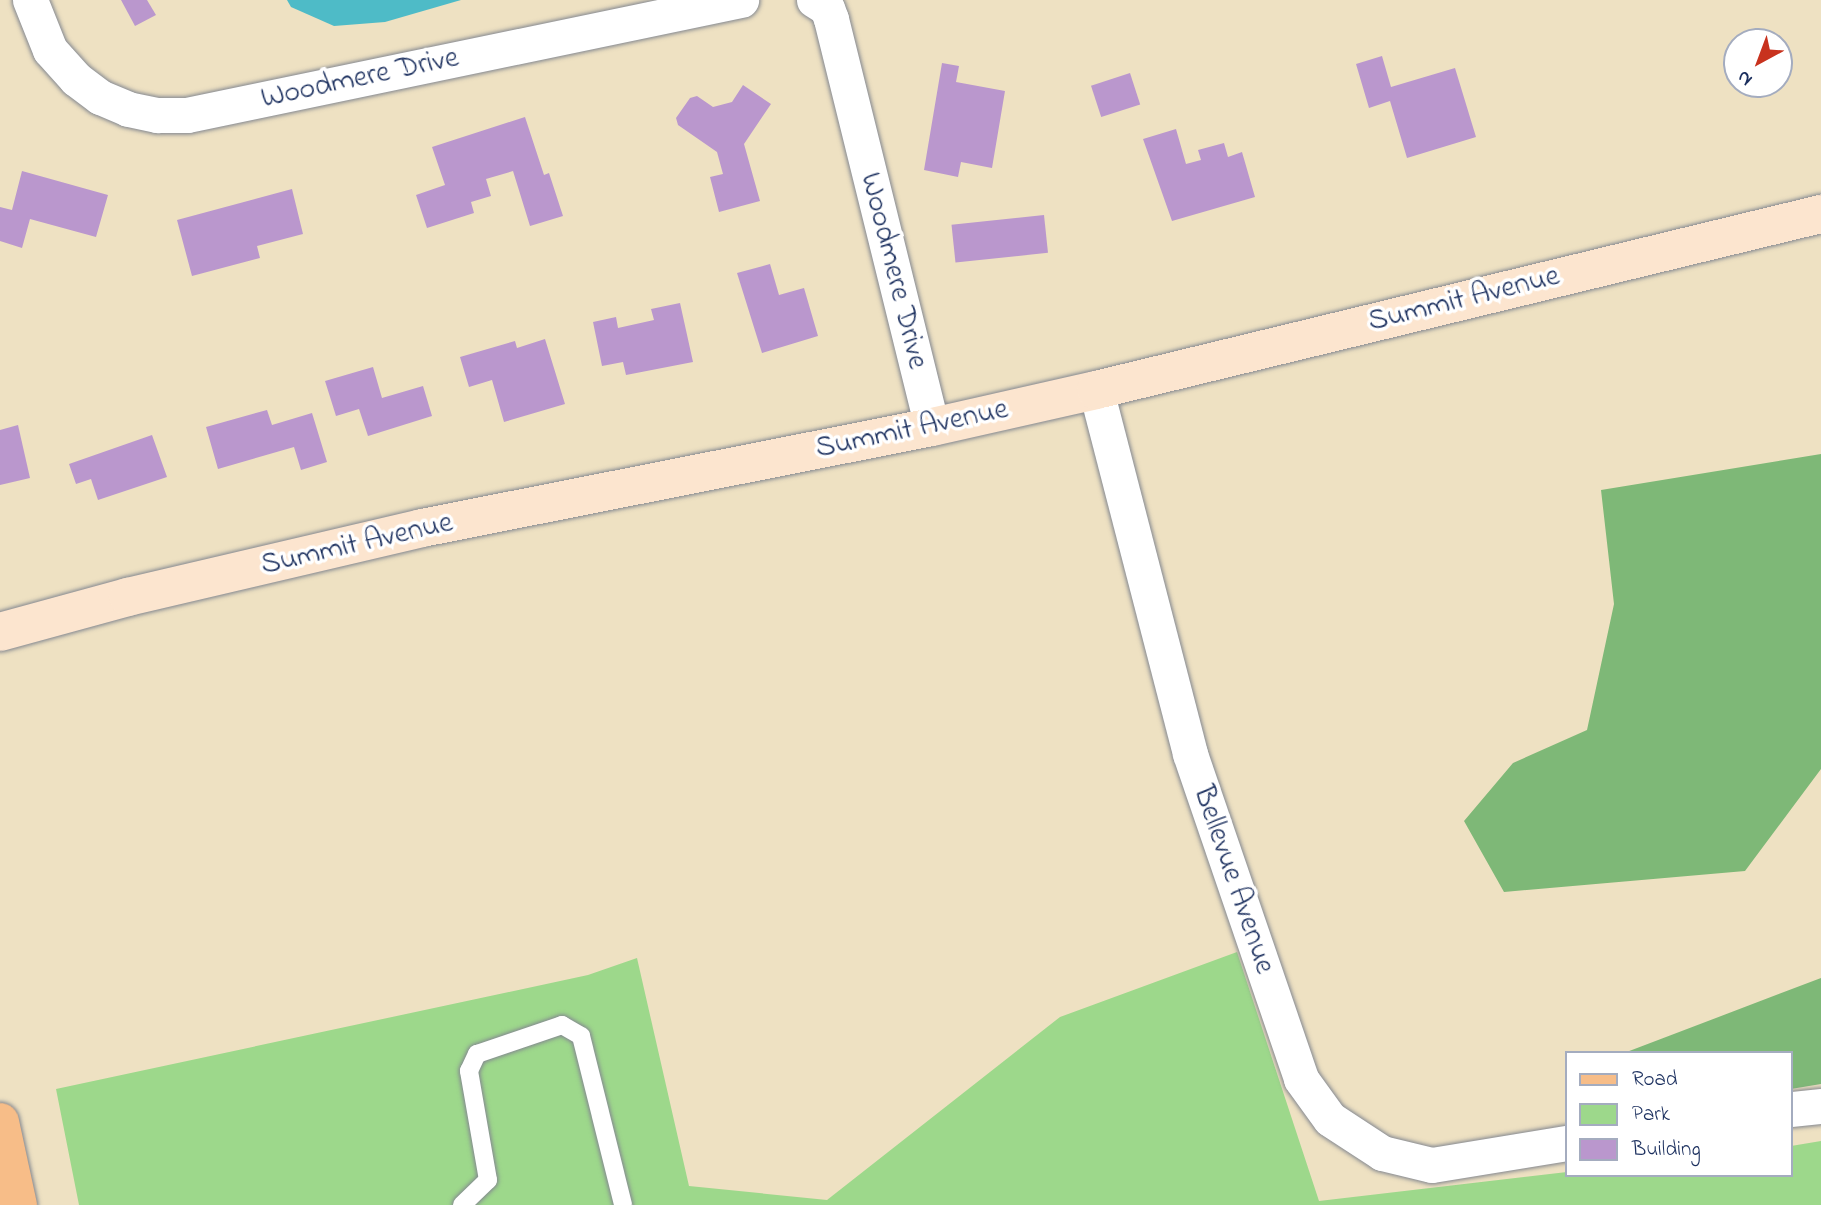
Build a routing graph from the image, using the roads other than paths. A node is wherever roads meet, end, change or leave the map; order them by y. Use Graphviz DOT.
graph roads {
  1 [pos="30,0"];
  2 [pos="741,0"];
  3 [pos="814,0"];
  4 [pos="1821,214"];
  5 [pos="1096,390"];
  6 [pos="932,427"];
  7 [pos="0,632"];
  8 [pos="1821,1106"];
  9 [pos="1793,1109"];
  10 [pos="0,1122"];
  11 [pos="1566,1143"];
  12 [pos="467,1204"];
  13 [pos="18,1205"];
  14 [pos="623,1205"];
  1 -- 2 [label="street, Woodmere Drive"];
  3 -- 6 [label="street, Woodmere Drive"];
  4 -- 5 [label="street, Summit Avenue"];
  5 -- 6 [label="street, Summit Avenue"];
  5 -- 11 [label="street, Bellevue Avenue"];
  6 -- 7 [label="street, Summit Avenue"];
  8 -- 9 [label="street"];
  10 -- 13 [label="main road"];
  12 -- 14 [label="lane"];
}
